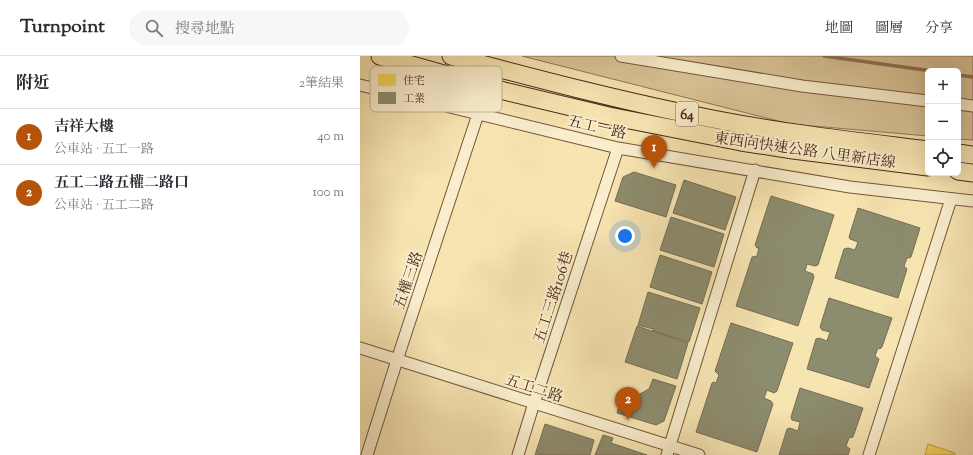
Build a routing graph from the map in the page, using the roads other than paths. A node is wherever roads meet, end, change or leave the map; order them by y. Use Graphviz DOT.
graph roads {
  1 [pos="380,56"];
  2 [pos="451,56"];
  3 [pos="621,56"];
  4 [pos="416,66"];
  5 [pos="489,66"];
  6 [pos="502,69"];
  7 [pos="360,85"];
  8 [pos="370,87"];
  9 [pos="502,89"];
  10 [pos="925,101"];
  11 [pos="961,104"];
  12 [pos="973,106"];
  13 [pos="470,112"];
  14 [pos="478,114"];
  15 [pos="618,148"];
  16 [pos="925,150"];
  17 [pos="961,153"];
  18 [pos="973,155"];
  19 [pos="925,167"];
  20 [pos="755,170"];
  21 [pos="961,171"];
  22 [pos="973,173"];
  23 [pos="951,199"];
  24 [pos="973,201"];
  25 [pos="360,348"];
  26 [pos="397,360"];
  27 [pos="534,403"];
  28 [pos="669,451"];
  29 [pos="367,455"];
  30 [pos="518,455"];
  31 [pos="699,455"];
  32 [pos="869,455"];
  1 -- 4 [label="highway, 東西向快速公路 八里新店線 / 64"];
  2 -- 5 [label="highway, 東西向快速公路 八里新店線 / 64"];
  3 -- 10 [label="street"];
  6 -- 16 [label="highway, 東西向快速公路 八里新店線 / 64"];
  7 -- 8 [label="street, 五工一路"];
  9 -- 19 [label="highway, 東西向快速公路 八里新店線 / 64"];
  11 -- 12 [label="street"];
  13 -- 14 [label="street, 五工一路"];
  14 -- 15 [label="street, 五工一路"];
  14 -- 26 [label="street, 五權三路"];
  15 -- 20 [label="street, 五工一路"];
  15 -- 27 [label="street, 五工三路106巷"];
  17 -- 18 [label="highway"];
  20 -- 23 [label="street, 五工一路"];
  20 -- 28 [label="street"];
  21 -- 22 [label="highway"];
  23 -- 24 [label="street, 五工一路"];
  23 -- 32 [label="street"];
  25 -- 26 [label="street, 五工二路"];
  26 -- 27 [label="street, 五工二路"];
  26 -- 29 [label="street, 五權三路"];
  27 -- 28 [label="street, 五工二路"];
  27 -- 30 [label="street, 五工三路106巷"];
  28 -- 31 [label="street, 五工二路"];
}
